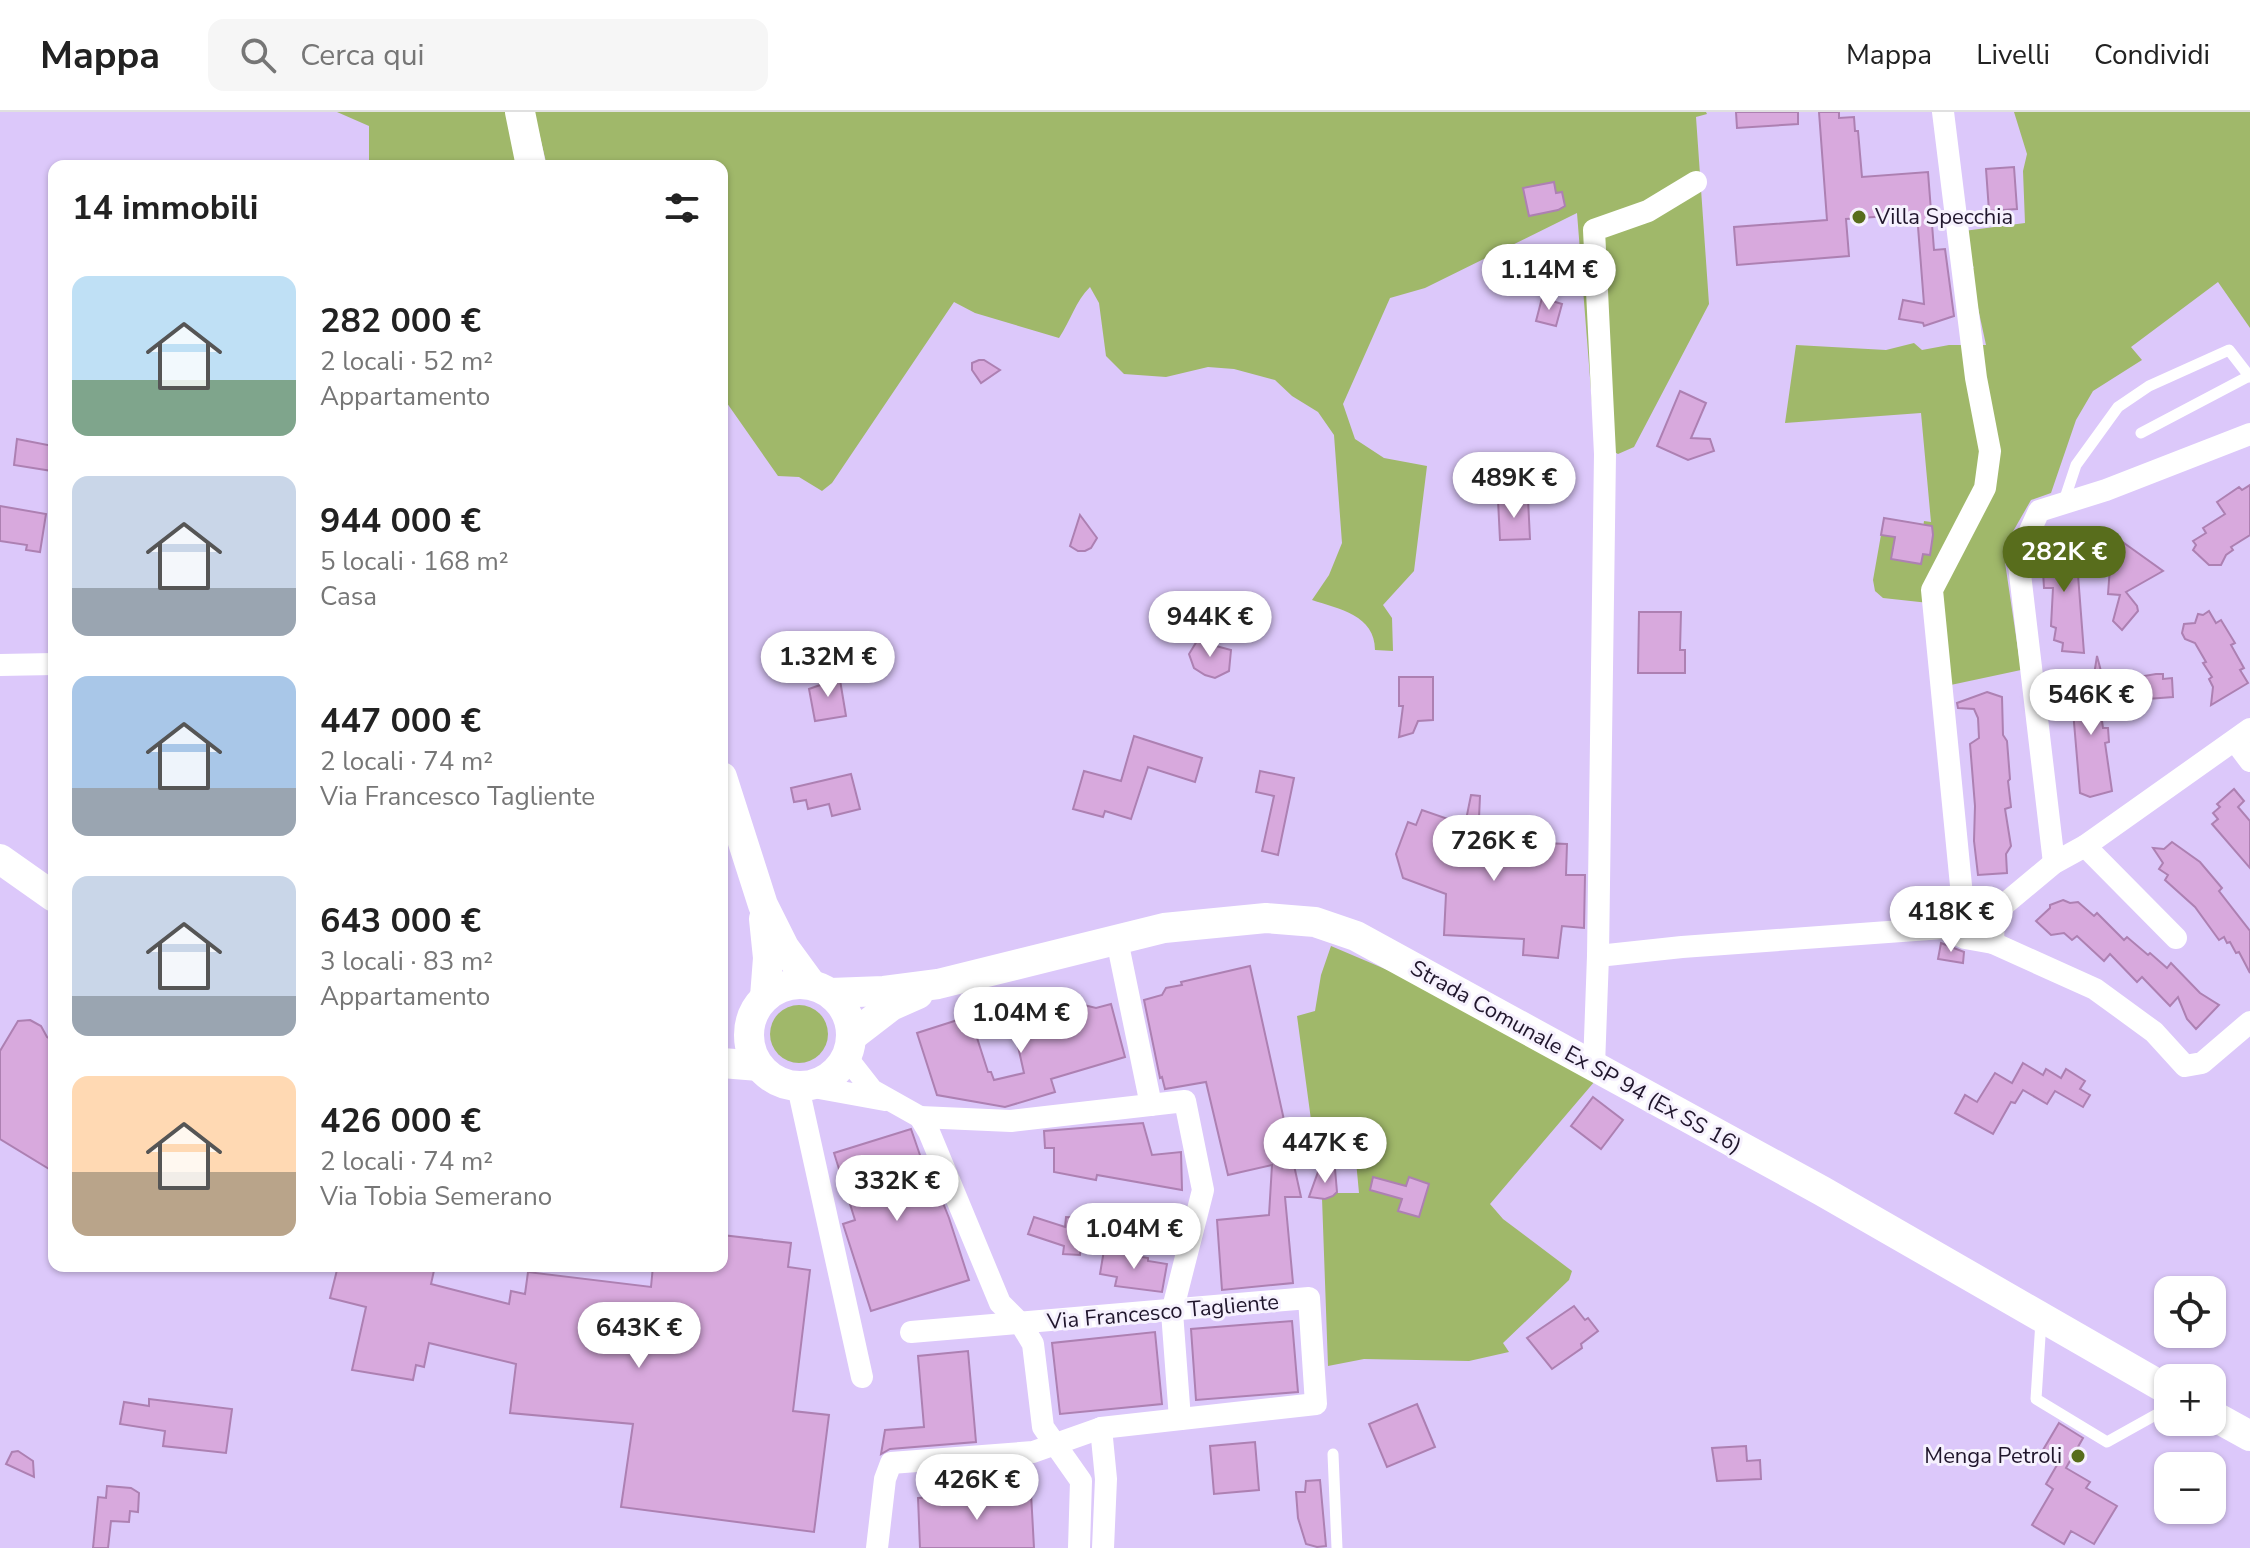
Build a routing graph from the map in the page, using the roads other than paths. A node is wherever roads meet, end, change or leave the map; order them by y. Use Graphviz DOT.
graph roads {
  1 [pos="520,112"];
  2 [pos="1943,112"];
  3 [pos="530,160"];
  4 [pos="1696,182"];
  5 [pos="2250,377"];
  6 [pos="2141,433"];
  7 [pos="2250,434"];
  8 [pos="2062,504"];
  9 [pos="48,664"];
  10 [pos="0,665"];
  11 [pos="2242,735"];
  12 [pos="2250,761"];
  13 [pos="728,796"];
  14 [pos="2085,846"];
  15 [pos="0,859"];
  16 [pos="2054,863"];
  17 [pos="48,893"];
  18 [pos="763,905"];
  19 [pos="1994,913"];
  20 [pos="1964,916"];
  21 [pos="1943,928"];
  22 [pos="2176,938"];
  23 [pos="1117,940"];
  24 [pos="1993,943"];
  25 [pos="1598,956"];
  26 [pos="938,984"];
  27 [pos="820,989"];
  28 [pos="765,997"];
  29 [pos="2250,1022"];
  30 [pos="749,1027"];
  31 [pos="728,1039"];
  32 [pos="850,1047"];
  33 [pos="728,1063"];
  34 [pos="759,1066"];
  35 [pos="1594,1066"];
  36 [pos="803,1086"];
  37 [pos="898,1102"];
  38 [pos="1151,1105"];
  39 [pos="920,1117"];
  40 [pos="1172,1312"];
  41 [pos="2041,1317"];
  42 [pos="1021,1324"];
  43 [pos="911,1332"];
  44 [pos="862,1377"];
  45 [pos="2154,1382"];
  46 [pos="2154,1416"];
  47 [pos="1180,1419"];
  48 [pos="2226,1423"];
  49 [pos="1101,1428"];
  50 [pos="2250,1436"];
  51 [pos="1055,1443"];
  52 [pos="1333,1454"];
  53 [pos="877,1548"];
  54 [pos="1079,1548"];
  55 [pos="1103,1548"];
  56 [pos="1337,1548"];
  1 -- 3 [label="main road"];
  2 -- 20 [label="street"];
  4 -- 25 [label="street"];
  5 -- 6 [label="lane"];
  5 -- 8 [label="lane"];
  7 -- 8 [label="street"];
  8 -- 16 [label="street"];
  9 -- 10 [label="street"];
  11 -- 12 [label="street"];
  11 -- 14 [label="street"];
  13 -- 18 [label="main road"];
  14 -- 16 [label="street"];
  14 -- 22 [label="street"];
  15 -- 17 [label="main road"];
  16 -- 19 [label="street"];
  18 -- 27 [label="main road"];
  18 -- 28 [label="main road"];
  19 -- 20 [label="street"];
  19 -- 24 [label="street"];
  20 -- 21 [label="street"];
  21 -- 24 [label="street"];
  21 -- 25 [label="street"];
  23 -- 26 [label="main road, Strada Comunale Ex SP 94 (Ex SS 16)"];
  23 -- 35 [label="main road, Strada Comunale Ex SP 94 (Ex SS 16)"];
  23 -- 38 [label="street"];
  24 -- 29 [label="street"];
  25 -- 35 [label="street"];
  26 -- 27 [label="main road, Strada Comunale Ex SP 94 (Ex SS 16)"];
  26 -- 32 [label="main road, Strada Comunale Ex SP 94 (Ex SS 16)"];
  27 -- 28 [label="main road"];
  27 -- 32 [label="main road"];
  28 -- 30 [label="main road"];
  30 -- 31 [label="main road"];
  30 -- 34 [label="main road"];
  32 -- 36 [label="main road"];
  32 -- 37 [label="street"];
  33 -- 34 [label="main road"];
  34 -- 36 [label="main road"];
  35 -- 41 [label="main road, Strada Comunale Ex SP 94 (Ex SS 16)"];
  36 -- 37 [label="street"];
  36 -- 44 [label="street"];
  37 -- 39 [label="street"];
  38 -- 39 [label="street"];
  38 -- 40 [label="street"];
  39 -- 42 [label="street"];
  40 -- 42 [label="street, Via Francesco Tagliente"];
  40 -- 47 [label="street"];
  40 -- 47 [label="street, Via Francesco Tagliente"];
  41 -- 45 [label="main road, Strada Comunale Ex SP 94 (Ex SS 16)"];
  41 -- 46 [label="lane"];
  42 -- 43 [label="street, Via Francesco Tagliente"];
  42 -- 51 [label="street"];
  47 -- 49 [label="street"];
  48 -- 50 [label="main road"];
  49 -- 51 [label="street"];
  49 -- 55 [label="street"];
  51 -- 53 [label="street"];
  51 -- 54 [label="street"];
  52 -- 56 [label="lane"];
}
